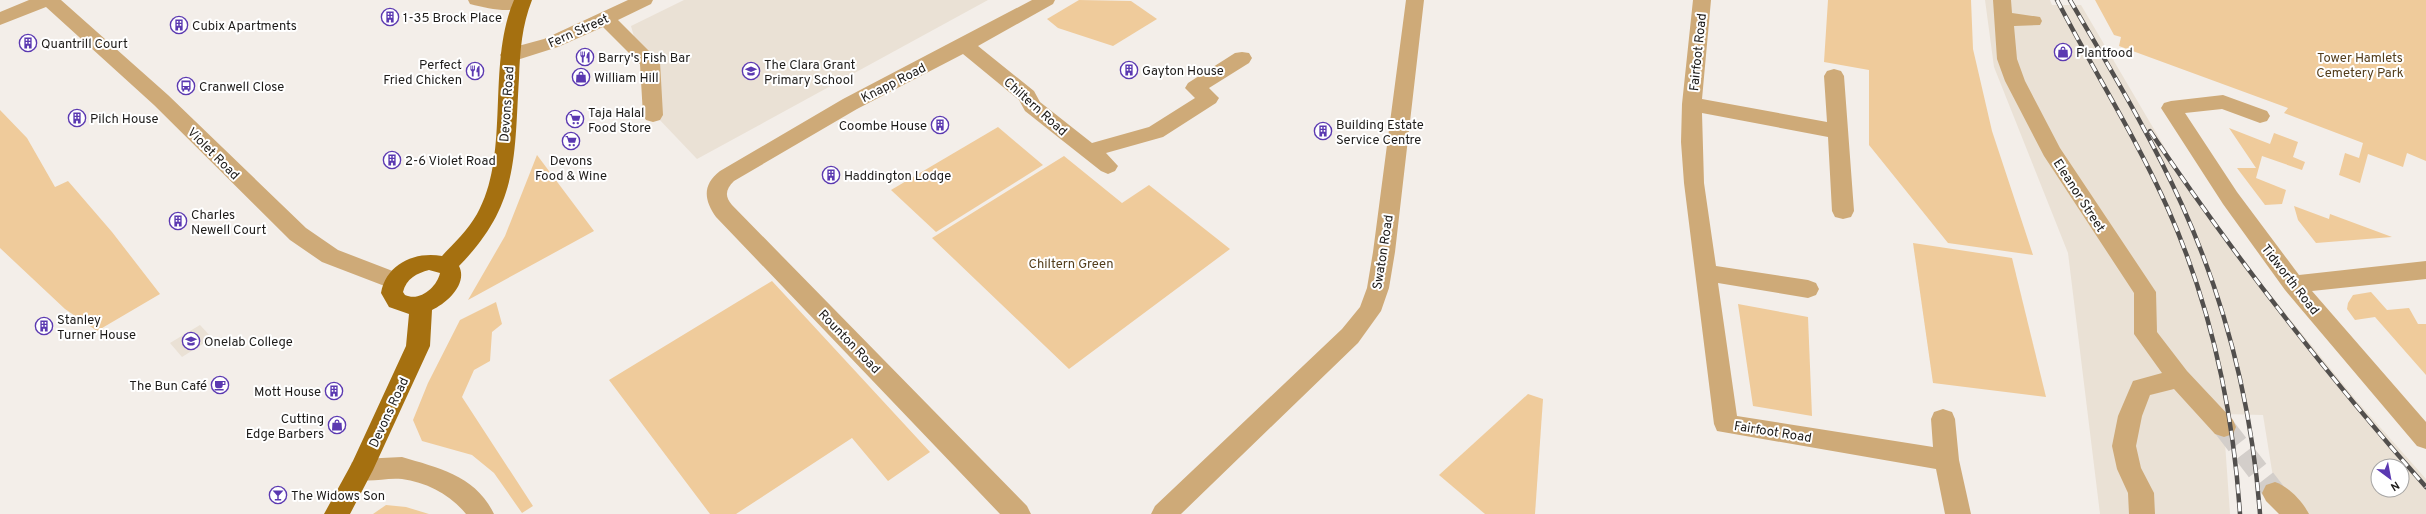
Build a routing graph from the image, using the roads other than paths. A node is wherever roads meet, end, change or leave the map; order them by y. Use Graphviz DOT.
graph roads {
  1 [pos="46,0"];
  2 [pos="50,0"];
  3 [pos="477,0"];
  4 [pos="644,0"];
  5 [pos="1046,0"];
  6 [pos="1415,0"];
  7 [pos="1702,0"];
  8 [pos="522,2"];
  9 [pos="2003,9"];
  10 [pos="604,18"];
  11 [pos="0,19"];
  12 [pos="2033,21"];
  13 [pos="965,45"];
  14 [pos="510,56"];
  15 [pos="1242,58"];
  16 [pos="1834,76"];
  17 [pos="1692,104"];
  18 [pos="653,115"];
  19 [pos="2260,116"];
  20 [pos="1836,131"];
  21 [pos="1089,151"];
  22 [pos="1108,166"];
  23 [pos="741,167"];
  24 [pos="1843,211"];
  25 [pos="446,265"];
  26 [pos="2426,270"];
  27 [pos="1708,273"];
  28 [pos="395,281"];
  29 [pos="2293,284"];
  30 [pos="1808,289"];
  31 [pos="421,304"];
  32 [pos="2179,378"];
  33 [pos="1944,419"];
  34 [pos="2224,427"];
  35 [pos="2426,439"];
  36 [pos="1946,460"];
  37 [pos="361,470"];
  38 [pos="2276,493"];
  39 [pos="337,514"];
  40 [pos="480,514"];
  41 [pos="1018,514"];
  42 [pos="1164,514"];
  43 [pos="1958,514"];
  44 [pos="2142,514"];
  45 [pos="2296,514"];
  1 -- 11 [label="street"];
  2 -- 28 [label="street, Violet Road"];
  3 -- 8 [label="street"];
  4 -- 10 [label="street, Fern Street"];
  5 -- 13 [label="street, Knapp Road"];
  6 -- 42 [label="street, Swaton Road"];
  7 -- 17 [label="street, Fairfoot Road"];
  8 -- 14 [label="main road, Devons Road"];
  9 -- 12 [label="street"];
  9 -- 32 [label="street, Eleanor Street"];
  10 -- 14 [label="street, Fern Street"];
  10 -- 18 [label="street"];
  13 -- 21 [label="street, Chiltern Road"];
  13 -- 23 [label="street, Knapp Road"];
  14 -- 25 [label="main road, Devons Road"];
  15 -- 21 [label="street"];
  16 -- 20 [label="street"];
  17 -- 20 [label="street, Fairfoot Road"];
  17 -- 27 [label="street, Fairfoot Road"];
  19 -- 29 [label="street, Tidworth Road"];
  20 -- 24 [label="street"];
  21 -- 22 [label="street, Chiltern Road"];
  23 -- 41 [label="street, Rounton Road"];
  25 -- 28 [label="main road"];
  25 -- 31 [label="main road"];
  26 -- 29 [label="street"];
  27 -- 30 [label="street"];
  27 -- 36 [label="street, Fairfoot Road"];
  28 -- 31 [label="main road"];
  29 -- 35 [label="street, Tidworth Road"];
  31 -- 37 [label="main road, Devons Road"];
  32 -- 34 [label="street, Eleanor Street"];
  32 -- 44 [label="street"];
  33 -- 36 [label="street"];
  36 -- 43 [label="street"];
  37 -- 39 [label="main road, Devons Road"];
  37 -- 40 [label="street"];
  38 -- 45 [label="street"];
}
